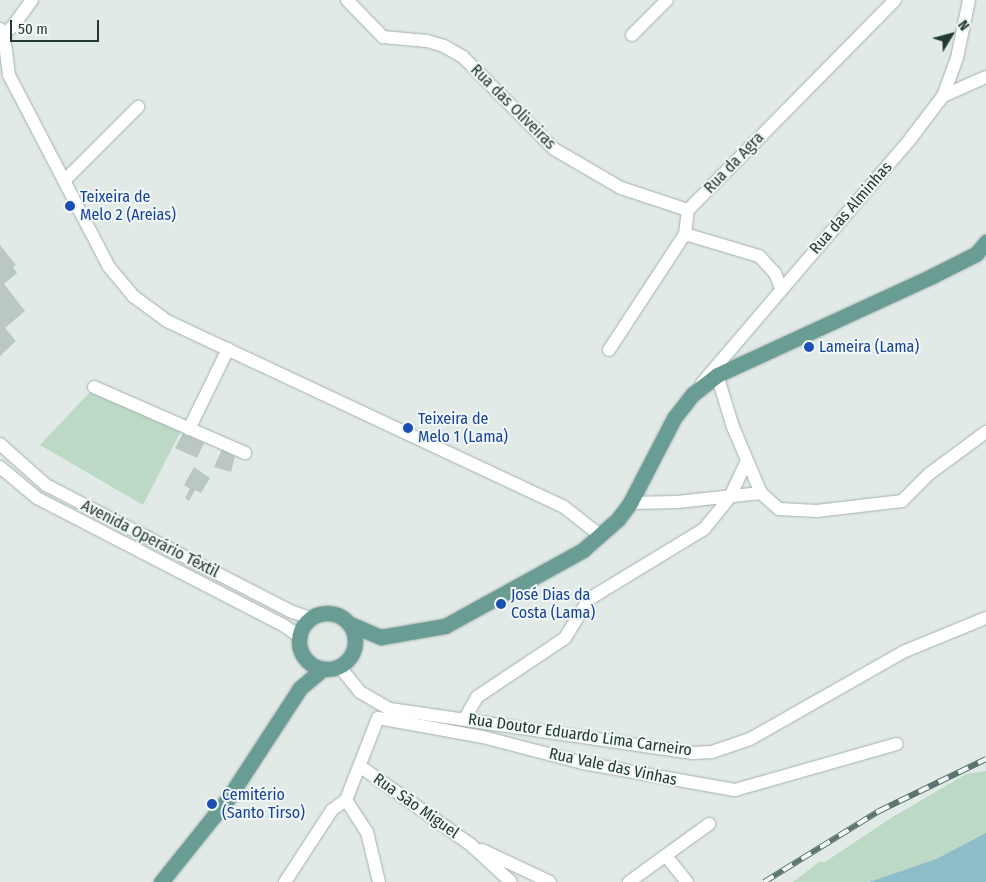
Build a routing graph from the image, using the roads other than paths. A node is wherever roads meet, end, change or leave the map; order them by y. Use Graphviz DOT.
graph roads {
  1 [pos="32,0"];
  2 [pos="347,0"];
  3 [pos="667,0"];
  4 [pos="895,0"];
  5 [pos="969,0"];
  6 [pos="1,34"];
  7 [pos="632,35"];
  8 [pos="986,77"];
  9 [pos="943,96"];
  10 [pos="138,107"];
  11 [pos="64,180"];
  12 [pos="688,210"];
  13 [pos="685,234"];
  14 [pos="986,242"];
  15 [pos="781,288"];
  16 [pos="228,349"];
  17 [pos="609,350"];
  18 [pos="717,375"];
  19 [pos="94,388"];
  20 [pos="693,394"];
  21 [pos="190,429"];
  22 [pos="986,432"];
  23 [pos="0,444"];
  24 [pos="245,453"];
  25 [pos="746,462"];
  26 [pos="0,467"];
  27 [pos="761,493"];
  28 [pos="730,497"];
  29 [pos="630,503"];
  30 [pos="601,536"];
  31 [pos="310,618"];
  32 [pos="986,618"];
  33 [pos="350,624"];
  34 [pos="299,636"];
  35 [pos="381,637"];
  36 [pos="352,655"];
  37 [pos="304,657"];
  38 [pos="339,666"];
  39 [pos="323,669"];
  40 [pos="300,688"];
  41 [pos="465,718"];
  42 [pos="897,744"];
  43 [pos="361,767"];
  44 [pos="346,800"];
  45 [pos="709,824"];
  46 [pos="471,844"];
  47 [pos="666,856"];
  48 [pos="162,882"];
  49 [pos="285,882"];
  50 [pos="379,882"];
  51 [pos="511,882"];
  52 [pos="550,882"];
  53 [pos="629,882"];
  54 [pos="687,882"];
  1 -- 6 [label="street"];
  2 -- 12 [label="street, Rua das Oliveiras"];
  3 -- 7 [label="street"];
  4 -- 12 [label="street, Rua da Agra"];
  5 -- 9 [label="street, Rua das Alminhas"];
  6 -- 11 [label="street"];
  8 -- 9 [label="street"];
  9 -- 15 [label="street, Rua das Alminhas"];
  10 -- 11 [label="street"];
  11 -- 16 [label="street"];
  12 -- 13 [label="street"];
  13 -- 15 [label="street"];
  13 -- 17 [label="street"];
  14 -- 18 [label="main road"];
  15 -- 20 [label="street, Rua das Alminhas"];
  16 -- 21 [label="street"];
  16 -- 30 [label="street"];
  18 -- 20 [label="main road"];
  18 -- 25 [label="street"];
  19 -- 21 [label="street"];
  20 -- 29 [label="main road"];
  21 -- 24 [label="street"];
  22 -- 27 [label="street"];
  23 -- 31 [label="street, Avenida Operário Têxtil"];
  25 -- 27 [label="street"];
  25 -- 28 [label="street"];
  26 -- 34 [label="street, Avenida Operário Têxtil"];
  27 -- 28 [label="street"];
  28 -- 29 [label="street"];
  28 -- 41 [label="street"];
  29 -- 30 [label="main road"];
  30 -- 35 [label="main road"];
  31 -- 33 [label="main road"];
  31 -- 34 [label="main road"];
  32 -- 41 [label="street, Rua Doutor Eduardo Lima Carneiro"];
  33 -- 35 [label="main road"];
  33 -- 36 [label="main road"];
  34 -- 37 [label="main road"];
  35 -- 36 [label="main road"];
  36 -- 38 [label="main road"];
  37 -- 39 [label="main road"];
  37 -- 40 [label="main road"];
  38 -- 39 [label="main road"];
  38 -- 41 [label="street, Rua Doutor Eduardo Lima Carneiro"];
  39 -- 40 [label="main road"];
  40 -- 48 [label="main road"];
  42 -- 43 [label="street, Rua Vale das Vinhas"];
  43 -- 44 [label="street"];
  43 -- 46 [label="street, Rua São Miguel"];
  44 -- 49 [label="street"];
  44 -- 50 [label="street"];
  45 -- 47 [label="street"];
  46 -- 51 [label="street, Rua São Miguel"];
  46 -- 52 [label="street, Rua São Miguel"];
  47 -- 53 [label="street"];
  47 -- 54 [label="street"];
}
